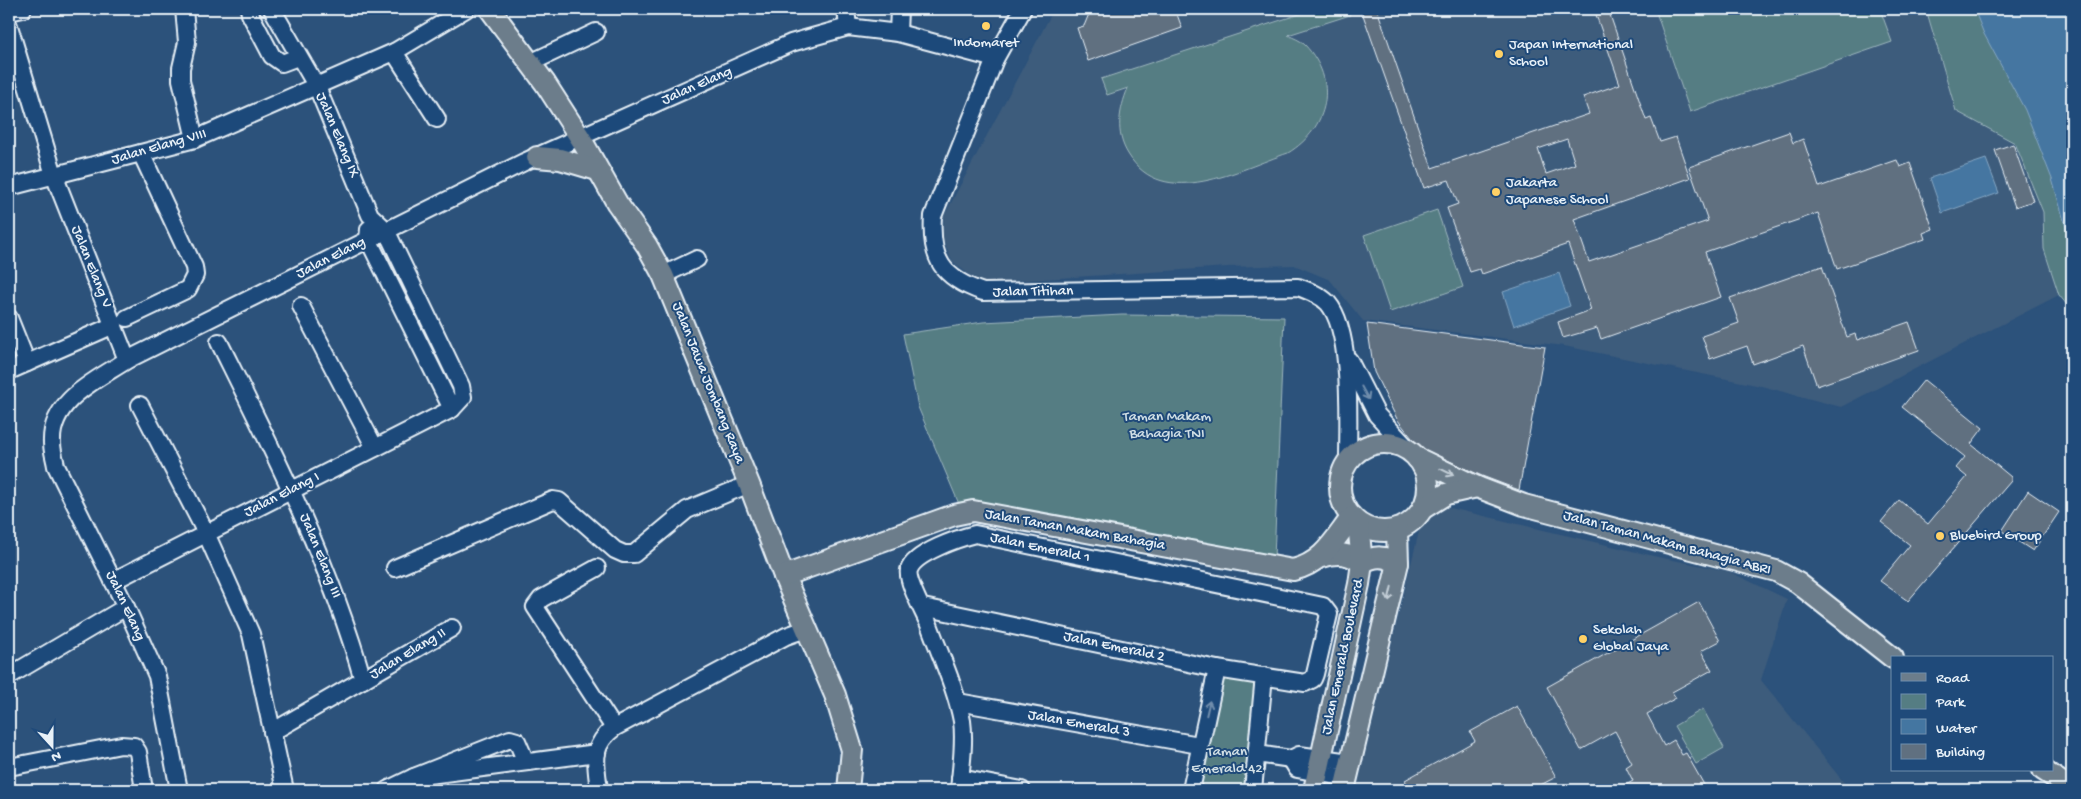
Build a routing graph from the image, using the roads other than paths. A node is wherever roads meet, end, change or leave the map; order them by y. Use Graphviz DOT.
graph roads {
  1 [pos="23,9"];
  2 [pos="184,9"];
  3 [pos="249,9"];
  4 [pos="272,9"];
  5 [pos="466,9"];
  6 [pos="491,9"];
  7 [pos="846,9"];
  8 [pos="899,9"];
  9 [pos="1024,9"];
  10 [pos="9,12"];
  11 [pos="9,26"];
  12 [pos="848,26"];
  13 [pos="596,32"];
  14 [pos="898,33"];
  15 [pos="394,52"];
  16 [pos="298,57"];
  17 [pos="996,59"];
  18 [pos="530,63"];
  19 [pos="317,87"];
  20 [pos="438,118"];
  21 [pos="195,139"];
  22 [pos="581,139"];
  23 [pos="141,153"];
  24 [pos="537,158"];
  25 [pos="597,170"];
  26 [pos="54,175"];
  27 [pos="9,187"];
  28 [pos="370,215"];
  29 [pos="386,230"];
  30 [pos="368,239"];
  31 [pos="697,260"];
  32 [pos="663,275"];
  33 [pos="301,306"];
  34 [pos="9,318"];
  35 [pos="120,322"];
  36 [pos="219,342"];
  37 [pos="1344,349"];
  38 [pos="127,360"];
  39 [pos="27,362"];
  40 [pos="9,371"];
  41 [pos="140,405"];
  42 [pos="452,410"];
  43 [pos="375,448"];
  44 [pos="1414,454"];
  45 [pos="1348,461"];
  46 [pos="749,484"];
  47 [pos="1477,487"];
  48 [pos="293,490"];
  49 [pos="1422,509"];
  50 [pos="1355,520"];
  51 [pos="1397,529"];
  52 [pos="206,533"];
  53 [pos="1322,557"];
  54 [pos="1362,563"];
  55 [pos="1398,563"];
  56 [pos="395,568"];
  57 [pos="597,568"];
  58 [pos="784,576"];
  59 [pos="113,581"];
  60 [pos="126,607"];
  61 [pos="923,607"];
  62 [pos="452,628"];
  63 [pos="806,629"];
  64 [pos="1891,656"];
  65 [pos="1217,669"];
  66 [pos="9,676"];
  67 [pos="1264,676"];
  68 [pos="363,680"];
  69 [pos="1305,683"];
  70 [pos="958,702"];
  71 [pos="614,728"];
  72 [pos="272,732"];
  73 [pos="1199,745"];
  74 [pos="596,753"];
  75 [pos="1257,754"];
  76 [pos="526,762"];
  77 [pos="9,767"];
  78 [pos="2046,772"];
  79 [pos="1318,773"];
  80 [pos="414,777"];
  81 [pos="1347,777"];
  82 [pos="960,784"];
  83 [pos="144,790"];
  84 [pos="179,790"];
  85 [pos="285,790"];
  86 [pos="388,790"];
  87 [pos="599,790"];
  88 [pos="848,790"];
  89 [pos="1022,790"];
  90 [pos="1191,790"];
  91 [pos="1253,790"];
  92 [pos="2072,790"];
  1 -- 10 [label="street"];
  2 -- 21 [label="street"];
  3 -- 16 [label="street"];
  4 -- 16 [label="street, Jalan Elang IX"];
  5 -- 15 [label="street, Jalan Elang VIII"];
  6 -- 18 [label="main road, Jalan Jawa Jombang Raya"];
  7 -- 12 [label="street"];
  8 -- 14 [label="street"];
  9 -- 17 [label="street, Jalan Titihan"];
  11 -- 26 [label="street, Jalan Elang V"];
  12 -- 14 [label="street, Jalan Elang"];
  12 -- 22 [label="street, Jalan Elang"];
  13 -- 18 [label="street"];
  14 -- 17 [label="street, Jalan Elang"];
  15 -- 19 [label="street, Jalan Elang VIII"];
  15 -- 20 [label="street"];
  16 -- 19 [label="street, Jalan Elang IX"];
  17 -- 37 [label="street, Jalan Titihan"];
  18 -- 22 [label="main road, Jalan Jawa Jombang Raya"];
  19 -- 21 [label="street, Jalan Elang VIII"];
  19 -- 28 [label="street, Jalan Elang IX"];
  21 -- 23 [label="street, Jalan Elang VIII"];
  22 -- 24 [label="street, Jalan Elang"];
  22 -- 25 [label="main road, Jalan Jawa Jombang Raya"];
  23 -- 26 [label="street, Jalan Elang VIII"];
  23 -- 35 [label="street"];
  24 -- 25 [label="main road"];
  24 -- 29 [label="street, Jalan Elang"];
  25 -- 32 [label="main road, Jalan Jawa Jombang Raya"];
  26 -- 27 [label="street, Jalan Elang VIII"];
  26 -- 35 [label="street, Jalan Elang V"];
  28 -- 29 [label="street, Jalan Elang IX"];
  28 -- 30 [label="street, Jalan Elang IX"];
  29 -- 30 [label="street, Jalan Elang"];
  29 -- 42 [label="street"];
  30 -- 38 [label="street, Jalan Elang"];
  30 -- 42 [label="street"];
  31 -- 32 [label="street"];
  32 -- 46 [label="main road, Jalan Jawa Jombang Raya"];
  33 -- 43 [label="street"];
  34 -- 39 [label="street"];
  35 -- 38 [label="street, Jalan Elang V"];
  35 -- 39 [label="street"];
  36 -- 48 [label="street, Jalan Elang III"];
  37 -- 44 [label="street, Jalan Titihan, one-way"];
  37 -- 45 [label="street, Jalan Titihan"];
  38 -- 59 [label="street, Jalan Elang"];
  39 -- 40 [label="street"];
  41 -- 52 [label="street"];
  42 -- 43 [label="street, Jalan Elang I"];
  43 -- 48 [label="street, Jalan Elang I"];
  44 -- 45 [label="main road"];
  44 -- 47 [label="main road, Jalan Taman Makam Bahagia ABRI, one-way"];
  44 -- 49 [label="main road"];
  45 -- 50 [label="main road"];
  46 -- 56 [label="street"];
  46 -- 58 [label="main road, Jalan Jawa Jombang Raya"];
  47 -- 49 [label="main road"];
  47 -- 64 [label="main road, Jalan Taman Makam Bahagia ABRI"];
  48 -- 52 [label="street, Jalan Elang I"];
  48 -- 68 [label="street, Jalan Elang III"];
  49 -- 51 [label="main road"];
  50 -- 51 [label="main road"];
  50 -- 53 [label="main road, Jalan Taman Makam Bahagia"];
  50 -- 54 [label="main road, Jalan Emerald Boulevard"];
  51 -- 55 [label="main road, Jalan Emerald Boulevard"];
  52 -- 59 [label="street, Jalan Elang I"];
  52 -- 72 [label="street"];
  53 -- 54 [label="main road"];
  53 -- 58 [label="main road, Jalan Taman Makam Bahagia"];
  54 -- 55 [label="main road"];
  54 -- 79 [label="main road, Jalan Emerald Boulevard"];
  55 -- 81 [label="main road, Jalan Emerald Boulevard, one-way"];
  57 -- 71 [label="street"];
  58 -- 63 [label="main road, Jalan Jawa Jombang Raya"];
  59 -- 60 [label="street, Jalan Elang"];
  60 -- 66 [label="street"];
  60 -- 84 [label="street, Jalan Elang"];
  61 -- 65 [label="street, Jalan Emerald 2"];
  61 -- 69 [label="street, Jalan Emerald 1"];
  61 -- 70 [label="street, Jalan Emerald 1"];
  62 -- 68 [label="street, Jalan Elang II"];
  63 -- 71 [label="street"];
  63 -- 88 [label="main road, Jalan Jawa Jombang Raya"];
  65 -- 67 [label="street, Jalan Emerald 2"];
  73 -- 65 [label="street, one-way"];
  67 -- 69 [label="street, Jalan Emerald 2"];
  67 -- 75 [label="street"];
  68 -- 72 [label="street"];
  70 -- 73 [label="street, Jalan Emerald 3"];
  70 -- 82 [label="street, Jalan Emerald 1"];
  71 -- 74 [label="street"];
  72 -- 85 [label="street"];
  73 -- 90 [label="street"];
  74 -- 76 [label="street"];
  74 -- 87 [label="street"];
  75 -- 79 [label="street"];
  75 -- 91 [label="street"];
  76 -- 80 [label="street"];
  76 -- 80 [label="street"];
  77 -- 83 [label="street"];
  78 -- 92 [label="main road"];
  79 -- 81 [label="street"];
  80 -- 86 [label="street"];
  82 -- 89 [label="street"];
}
